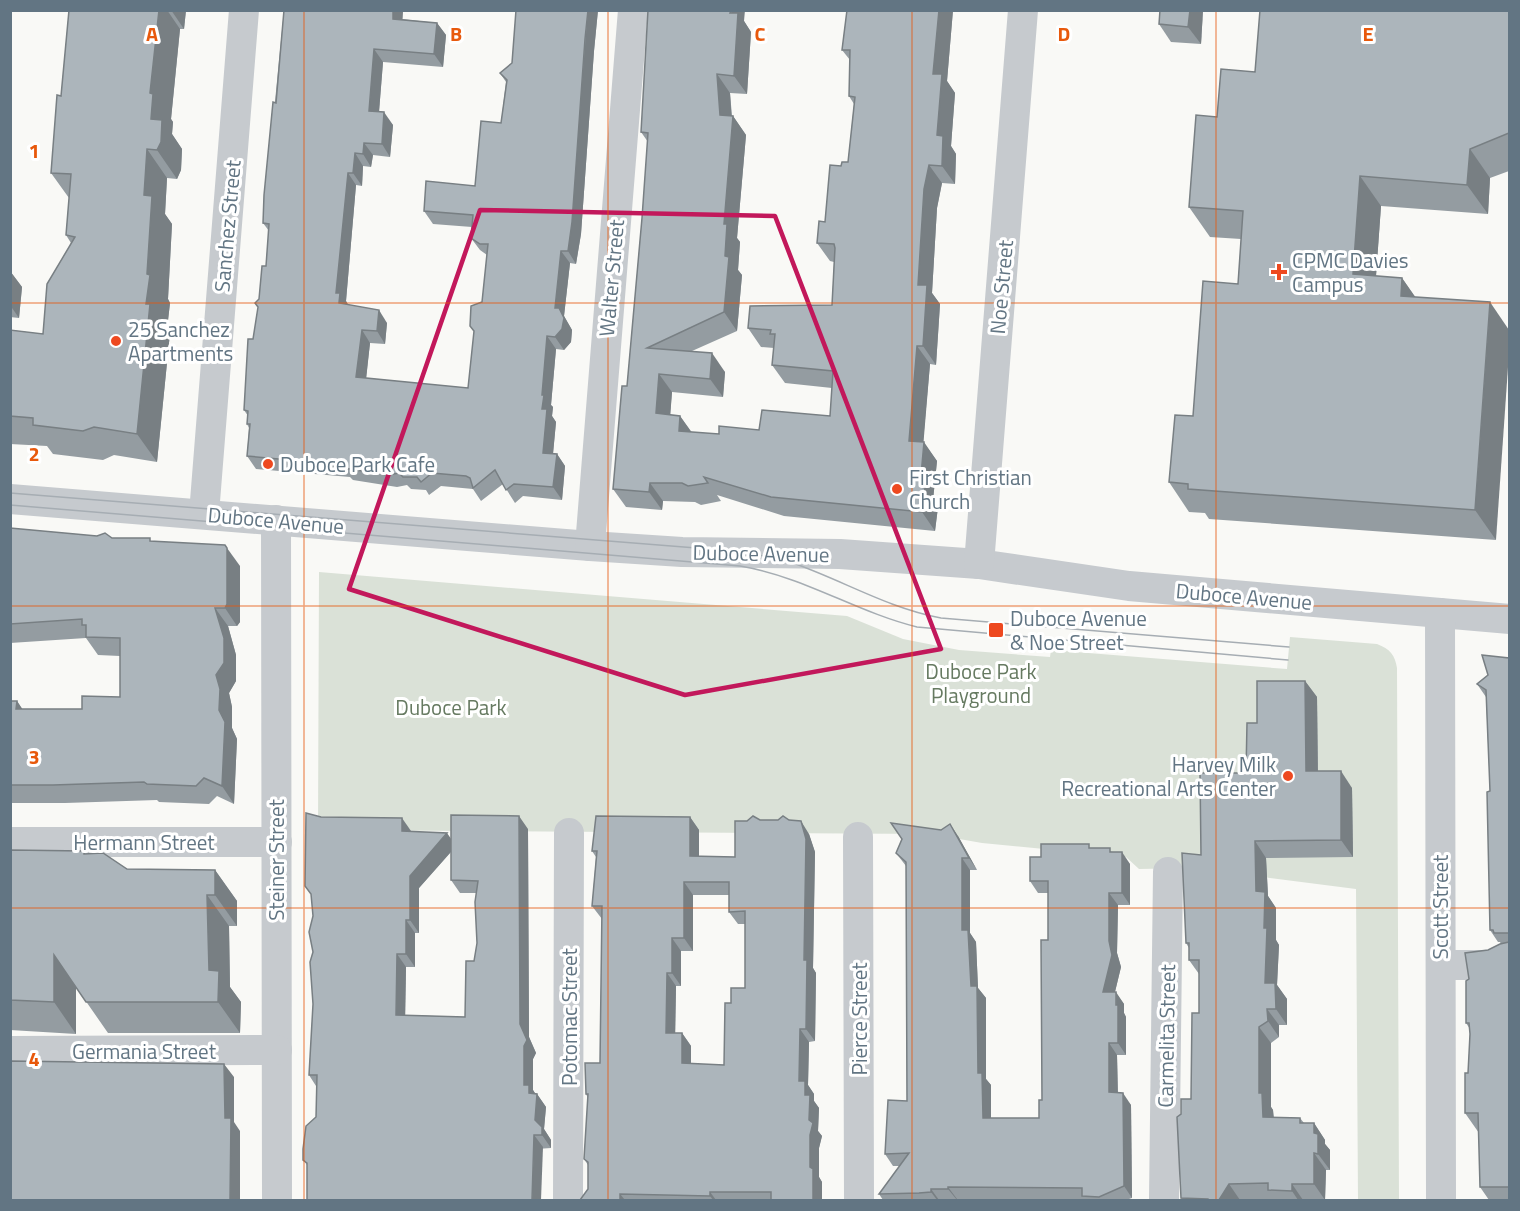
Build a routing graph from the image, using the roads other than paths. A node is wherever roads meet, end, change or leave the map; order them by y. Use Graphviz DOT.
graph roads {
  1 [pos="244,10"];
  2 [pos="633,10"];
  3 [pos="1023,10"];
  4 [pos="10,499"];
  5 [pos="204,514"];
  6 [pos="276,520"];
  7 [pos="590,546"];
  8 [pos="979,564"];
  9 [pos="1440,613"];
  10 [pos="1509,619"];
  11 [pos="569,833"];
  12 [pos="858,837"];
  13 [pos="10,842"];
  14 [pos="277,842"];
  15 [pos="1168,872"];
  16 [pos="1441,965"];
  17 [pos="1509,965"];
  18 [pos="277,1050"];
  19 [pos="10,1051"];
  20 [pos="277,1200"];
  21 [pos="568,1200"];
  22 [pos="859,1200"];
  23 [pos="1164,1200"];
  24 [pos="1441,1200"];
  1 -- 5 [label="street, Sanchez Street"];
  2 -- 7 [label="street, Walter Street"];
  3 -- 8 [label="street, Noe Street"];
  4 -- 5 [label="street, Duboce Avenue"];
  5 -- 6 [label="street, Duboce Avenue"];
  6 -- 7 [label="street, Duboce Avenue"];
  6 -- 14 [label="street, Steiner Street"];
  7 -- 8 [label="street, Duboce Avenue"];
  8 -- 9 [label="street, Duboce Avenue"];
  9 -- 10 [label="street, Duboce Avenue"];
  9 -- 16 [label="street, Scott Street"];
  11 -- 21 [label="street, Potomac Street"];
  12 -- 22 [label="street, Pierce Street"];
  13 -- 14 [label="street, Hermann Street"];
  14 -- 18 [label="street, Steiner Street"];
  15 -- 23 [label="street, Carmelita Street"];
  16 -- 17 [label="street"];
  16 -- 24 [label="street, Scott Street"];
  18 -- 19 [label="street, Germania Street"];
  18 -- 20 [label="street, Steiner Street"];
}
